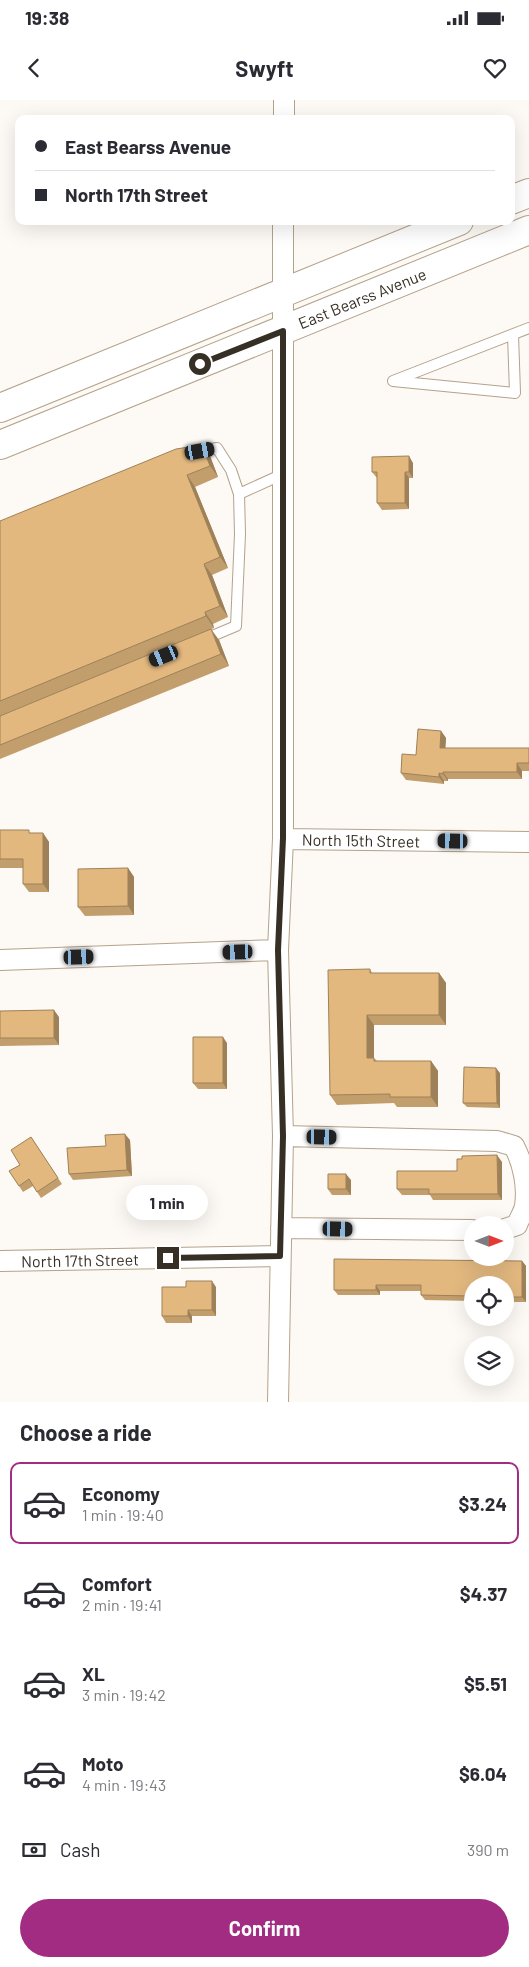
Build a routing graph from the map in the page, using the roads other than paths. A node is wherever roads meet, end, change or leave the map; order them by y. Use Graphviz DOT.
graph roads {
  1 [pos="284,100"];
  2 [pos="284,115"];
  3 [pos="529,193"];
  4 [pos="515,198"];
  5 [pos="283,225"];
  6 [pos="449,225"];
  7 [pos="529,230"];
  8 [pos="283,293"];
  9 [pos="529,328"];
  10 [pos="283,331"];
  11 [pos="513,335"];
  12 [pos="0,408"];
  13 [pos="0,445"];
  14 [pos="182,454"];
  15 [pos="283,474"];
  16 [pos="239,494"];
  17 [pos="191,645"];
  18 [pos="283,838"];
  19 [pos="529,842"];
  20 [pos="278,950"];
  21 [pos="0,960"];
  22 [pos="283,1136"];
  23 [pos="514,1225"];
  24 [pos="281,1228"];
  25 [pos="464,1230"];
  26 [pos="280,1256"];
  27 [pos="0,1261"];
  28 [pos="278,1402"];
  1 -- 2 [label="street"];
  3 -- 4 [label="main road"];
  5 -- 8 [label="street"];
  6 -- 8 [label="main road"];
  7 -- 10 [label="main road, East Bearss Avenue"];
  8 -- 10 [label="street"];
  8 -- 12 [label="main road"];
  9 -- 11 [label="lane"];
  10 -- 13 [label="main road, East Bearss Avenue"];
  10 -- 15 [label="street"];
  11 -- 11 [label="lane"];
  14 -- 16 [label="lane"];
  15 -- 16 [label="lane"];
  15 -- 18 [label="street"];
  16 -- 17 [label="lane"];
  18 -- 19 [label="street, North 15th Street"];
  18 -- 20 [label="street"];
  20 -- 21 [label="street"];
  20 -- 22 [label="street"];
  22 -- 23 [label="street"];
  22 -- 24 [label="street"];
  24 -- 25 [label="street"];
  24 -- 26 [label="street"];
  26 -- 27 [label="street, North 17th Street"];
  26 -- 28 [label="street"];
}
